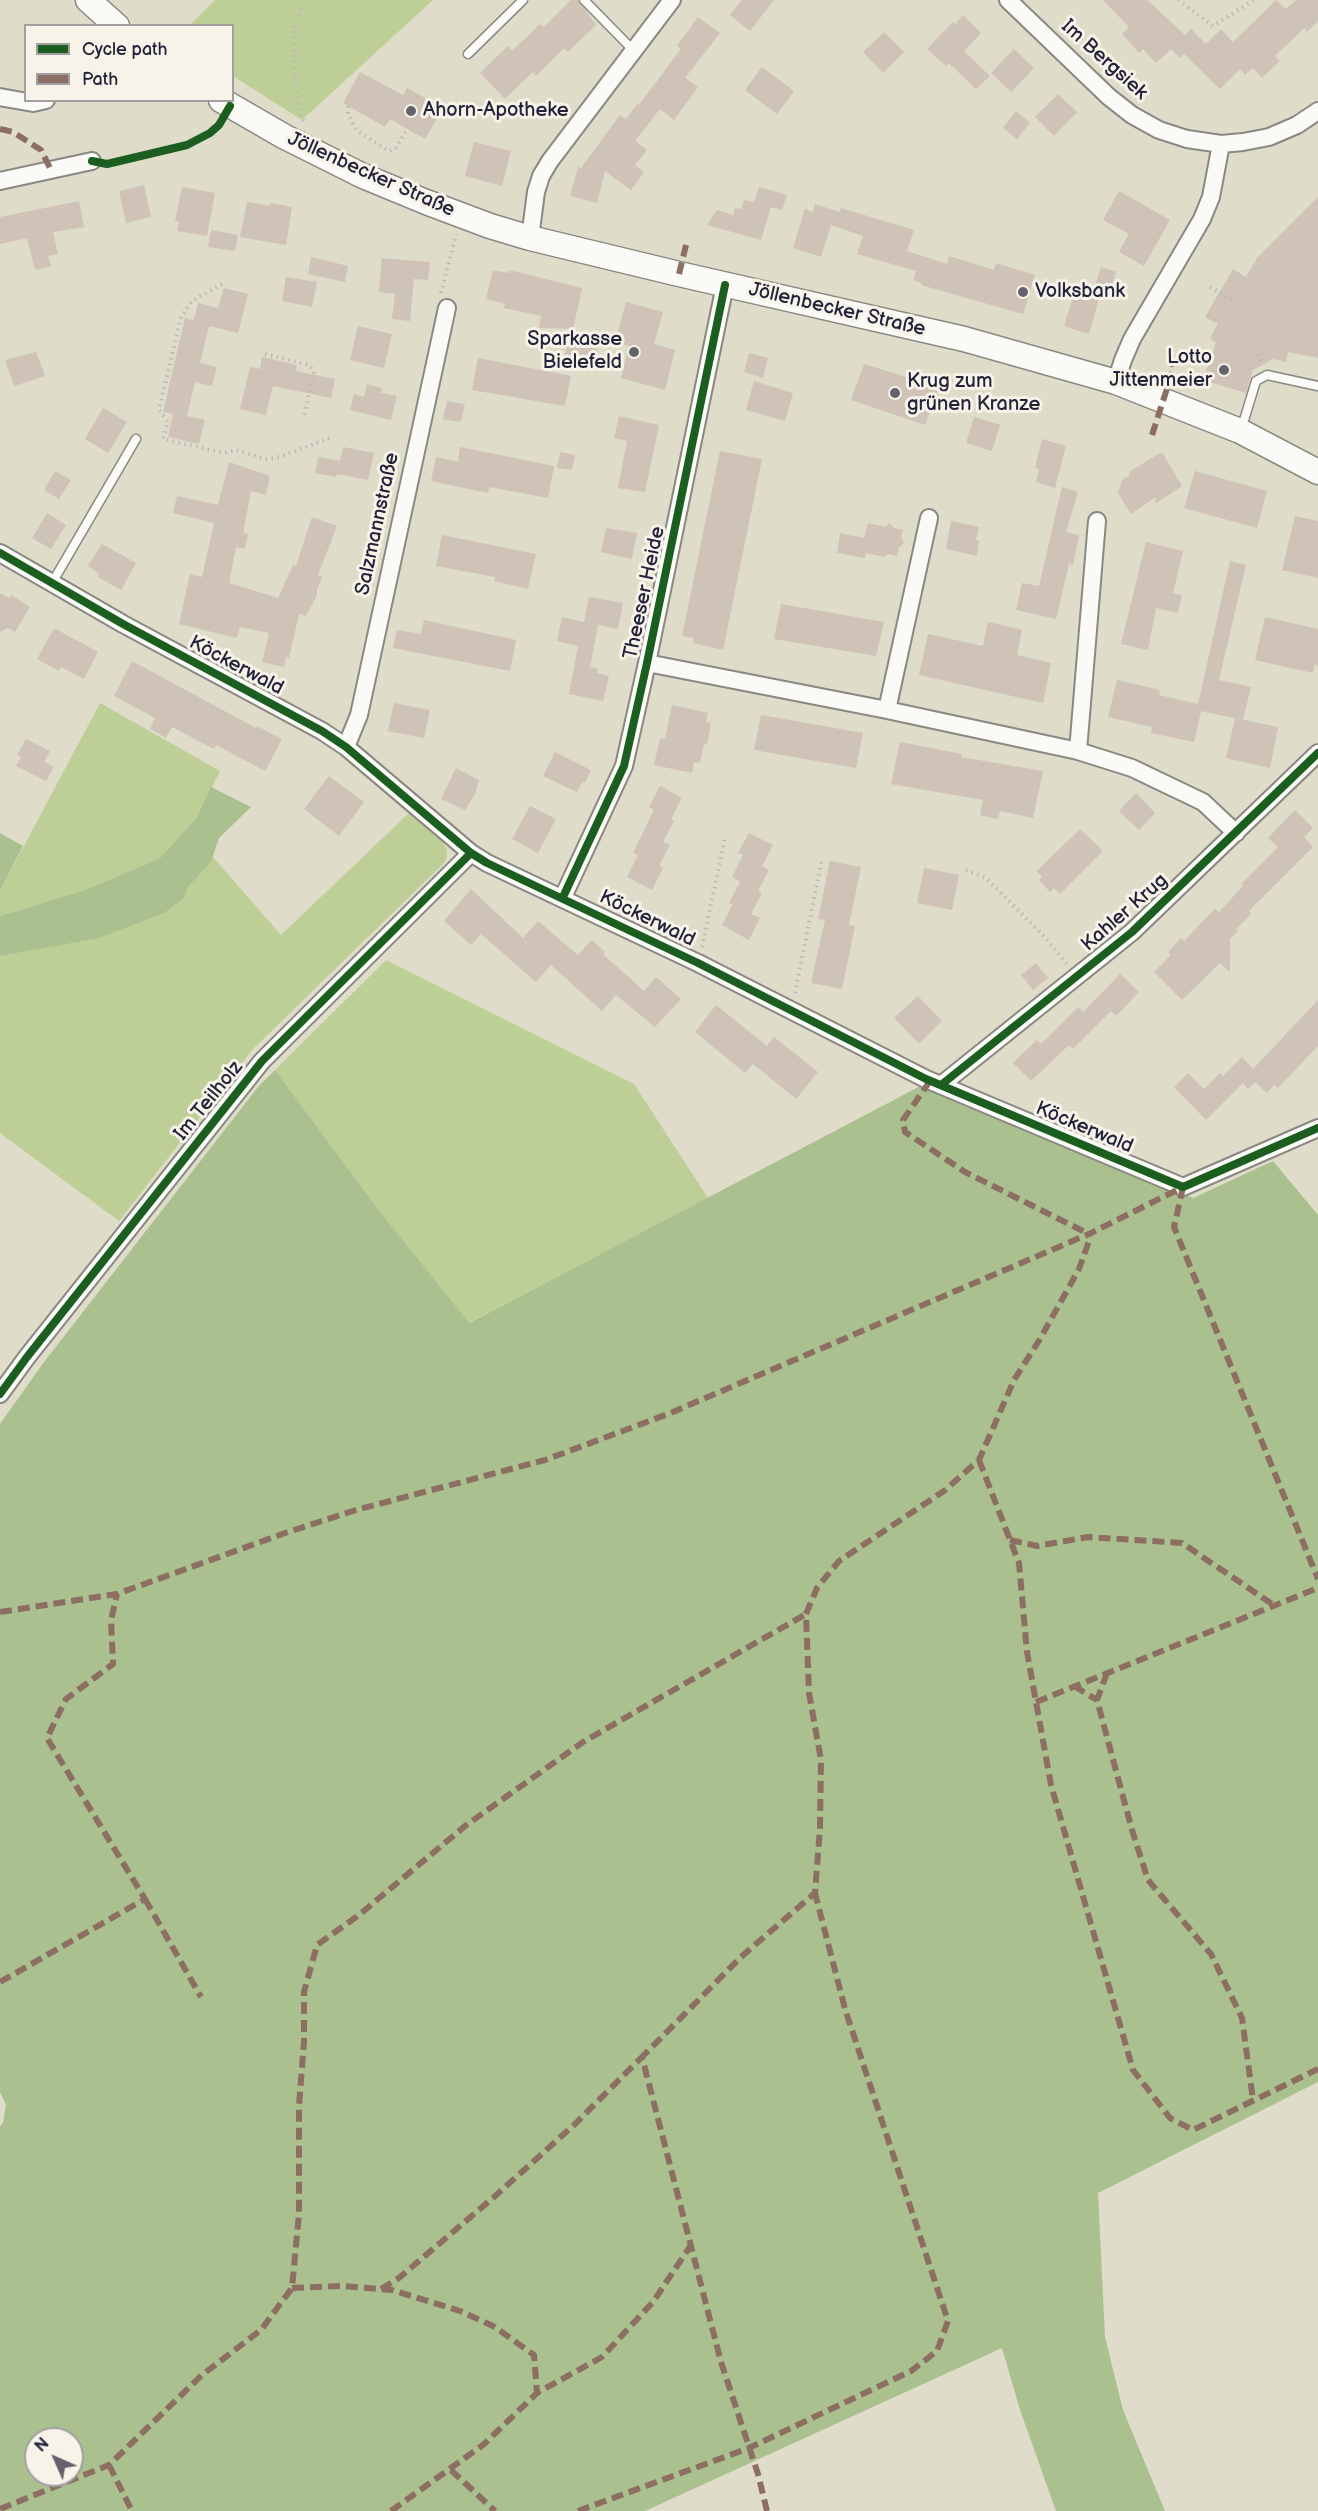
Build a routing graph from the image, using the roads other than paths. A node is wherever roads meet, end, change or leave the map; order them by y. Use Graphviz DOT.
graph roads {
  1 [pos="88,0"];
  2 [pos="523,0"];
  3 [pos="584,0"];
  4 [pos="672,0"];
  5 [pos="1008,0"];
  6 [pos="115,24"];
  7 [pos="634,51"];
  8 [pos="468,54"];
  9 [pos="0,97"];
  10 [pos="24,101"];
  11 [pos="224,102"];
  12 [pos="1318,111"];
  13 [pos="1221,144"];
  14 [pos="92,161"];
  15 [pos="0,181"];
  16 [pos="530,238"];
  17 [pos="725,285"];
  18 [pos="447,308"];
  19 [pos="1116,382"];
  20 [pos="1318,386"];
  21 [pos="1240,431"];
  22 [pos="136,439"];
  23 [pos="1318,472"];
  24 [pos="929,518"];
  25 [pos="1096,522"];
  26 [pos="0,553"];
  27 [pos="52,583"];
  28 [pos="647,663"];
  29 [pos="887,710"];
  30 [pos="346,747"];
  31 [pos="1078,751"];
  32 [pos="1318,753"];
  33 [pos="1236,833"];
  34 [pos="471,853"];
  35 [pos="563,897"];
  36 [pos="941,1085"];
  37 [pos="1318,1128"];
  38 [pos="0,1394"];
  1 -- 6 [label="main road"];
  2 -- 8 [label="lane"];
  3 -- 7 [label="lane"];
  4 -- 7 [label="street"];
  5 -- 13 [label="street, Im Bergsiek"];
  7 -- 16 [label="street"];
  9 -- 10 [label="street"];
  11 -- 16 [label="main road, Jöllenbecker Straße"];
  12 -- 13 [label="street, Im Bergsiek"];
  13 -- 19 [label="street"];
  14 -- 15 [label="street"];
  16 -- 17 [label="main road, Jöllenbecker Straße"];
  17 -- 19 [label="main road, Jöllenbecker Straße"];
  17 -- 28 [label="street, Theeser Heide"];
  18 -- 30 [label="street, Salzmannstraße"];
  19 -- 21 [label="main road, Jöllenbecker Straße"];
  20 -- 21 [label="lane"];
  21 -- 23 [label="main road, Jöllenbecker Straße"];
  22 -- 27 [label="lane"];
  24 -- 29 [label="street"];
  25 -- 31 [label="street"];
  26 -- 27 [label="street, Köckerwald"];
  27 -- 30 [label="street, Köckerwald"];
  28 -- 29 [label="street, Theeser Heide"];
  28 -- 35 [label="street, Theeser Heide"];
  29 -- 31 [label="street"];
  30 -- 34 [label="street, Köckerwald"];
  31 -- 33 [label="street"];
  32 -- 33 [label="street, Kahler Krug"];
  33 -- 36 [label="street, Kahler Krug"];
  34 -- 35 [label="street, Köckerwald"];
  34 -- 38 [label="street, Im Teilholz"];
  35 -- 36 [label="street, Köckerwald"];
  36 -- 37 [label="street, Köckerwald"];
}
